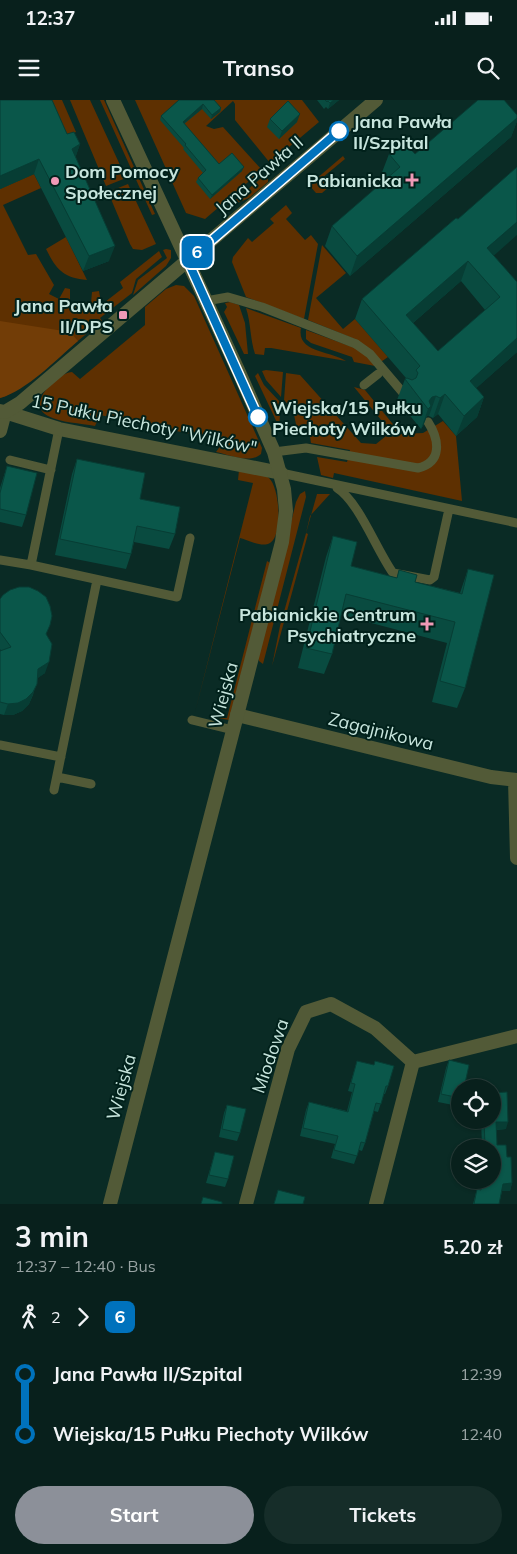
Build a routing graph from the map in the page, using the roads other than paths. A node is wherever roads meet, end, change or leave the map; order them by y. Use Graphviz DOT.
graph roads {
  1 [pos="113,100"];
  2 [pos="376,100"];
  3 [pos="187,259"];
  4 [pos="206,301"];
  5 [pos="378,374"];
  6 [pos="364,385"];
  7 [pos="404,394"];
  8 [pos="2,412"];
  9 [pos="428,422"];
  10 [pos="60,429"];
  11 [pos="0,430"];
  12 [pos="274,452"];
  13 [pos="10,460"];
  14 [pos="51,470"];
  15 [pos="281,473"];
  16 [pos="333,485"];
  17 [pos="449,509"];
  18 [pos="517,523"];
  19 [pos="190,538"];
  20 [pos="0,560"];
  21 [pos="31,565"];
  22 [pos="96,580"];
  23 [pos="237,715"];
  24 [pos="192,720"];
  25 [pos="233,730"];
  26 [pos="0,745"];
  27 [pos="60,757"];
  28 [pos="56,777"];
  29 [pos="516,780"];
  30 [pos="91,784"];
  31 [pos="54,790"];
  32 [pos="517,858"];
  33 [pos="517,1036"];
  34 [pos="413,1062"];
  35 [pos="110,1204"];
  36 [pos="246,1204"];
  37 [pos="376,1204"];
  1 -- 3 [label="street, Wiejska"];
  2 -- 3 [label="street, Jana Pawła II"];
  3 -- 4 [label="street, Wiejska"];
  3 -- 8 [label="street, Jana Pawła II"];
  4 -- 7 [label="lane, bridge"];
  4 -- 12 [label="street, Wiejska"];
  5 -- 6 [label="lane"];
  8 -- 10 [label="street, 15 Pułku Piechoty \"Wilków\""];
  8 -- 11 [label="street"];
  9 -- 12 [label="lane"];
  10 -- 14 [label="lane"];
  10 -- 15 [label="street, 15 Pułku Piechoty \"Wilków\""];
  12 -- 15 [label="street, Wiejska"];
  13 -- 14 [label="lane"];
  14 -- 21 [label="lane"];
  15 -- 16 [label="lane"];
  15 -- 23 [label="street, Wiejska"];
  16 -- 17 [label="lane"];
  16 -- 17 [label="lane"];
  17 -- 18 [label="lane"];
  19 -- 22 [label="lane"];
  20 -- 21 [label="lane"];
  21 -- 22 [label="lane"];
  22 -- 27 [label="lane"];
  23 -- 25 [label="street, Wiejska"];
  23 -- 29 [label="street, Zagajnikowa"];
  24 -- 25 [label="lane"];
  25 -- 35 [label="street, Wiejska"];
  26 -- 27 [label="lane"];
  27 -- 28 [label="lane"];
  28 -- 30 [label="lane"];
  28 -- 31 [label="lane"];
  29 -- 32 [label="street"];
  33 -- 34 [label="street"];
  34 -- 36 [label="street, Miodowa"];
  34 -- 37 [label="street"];
}
